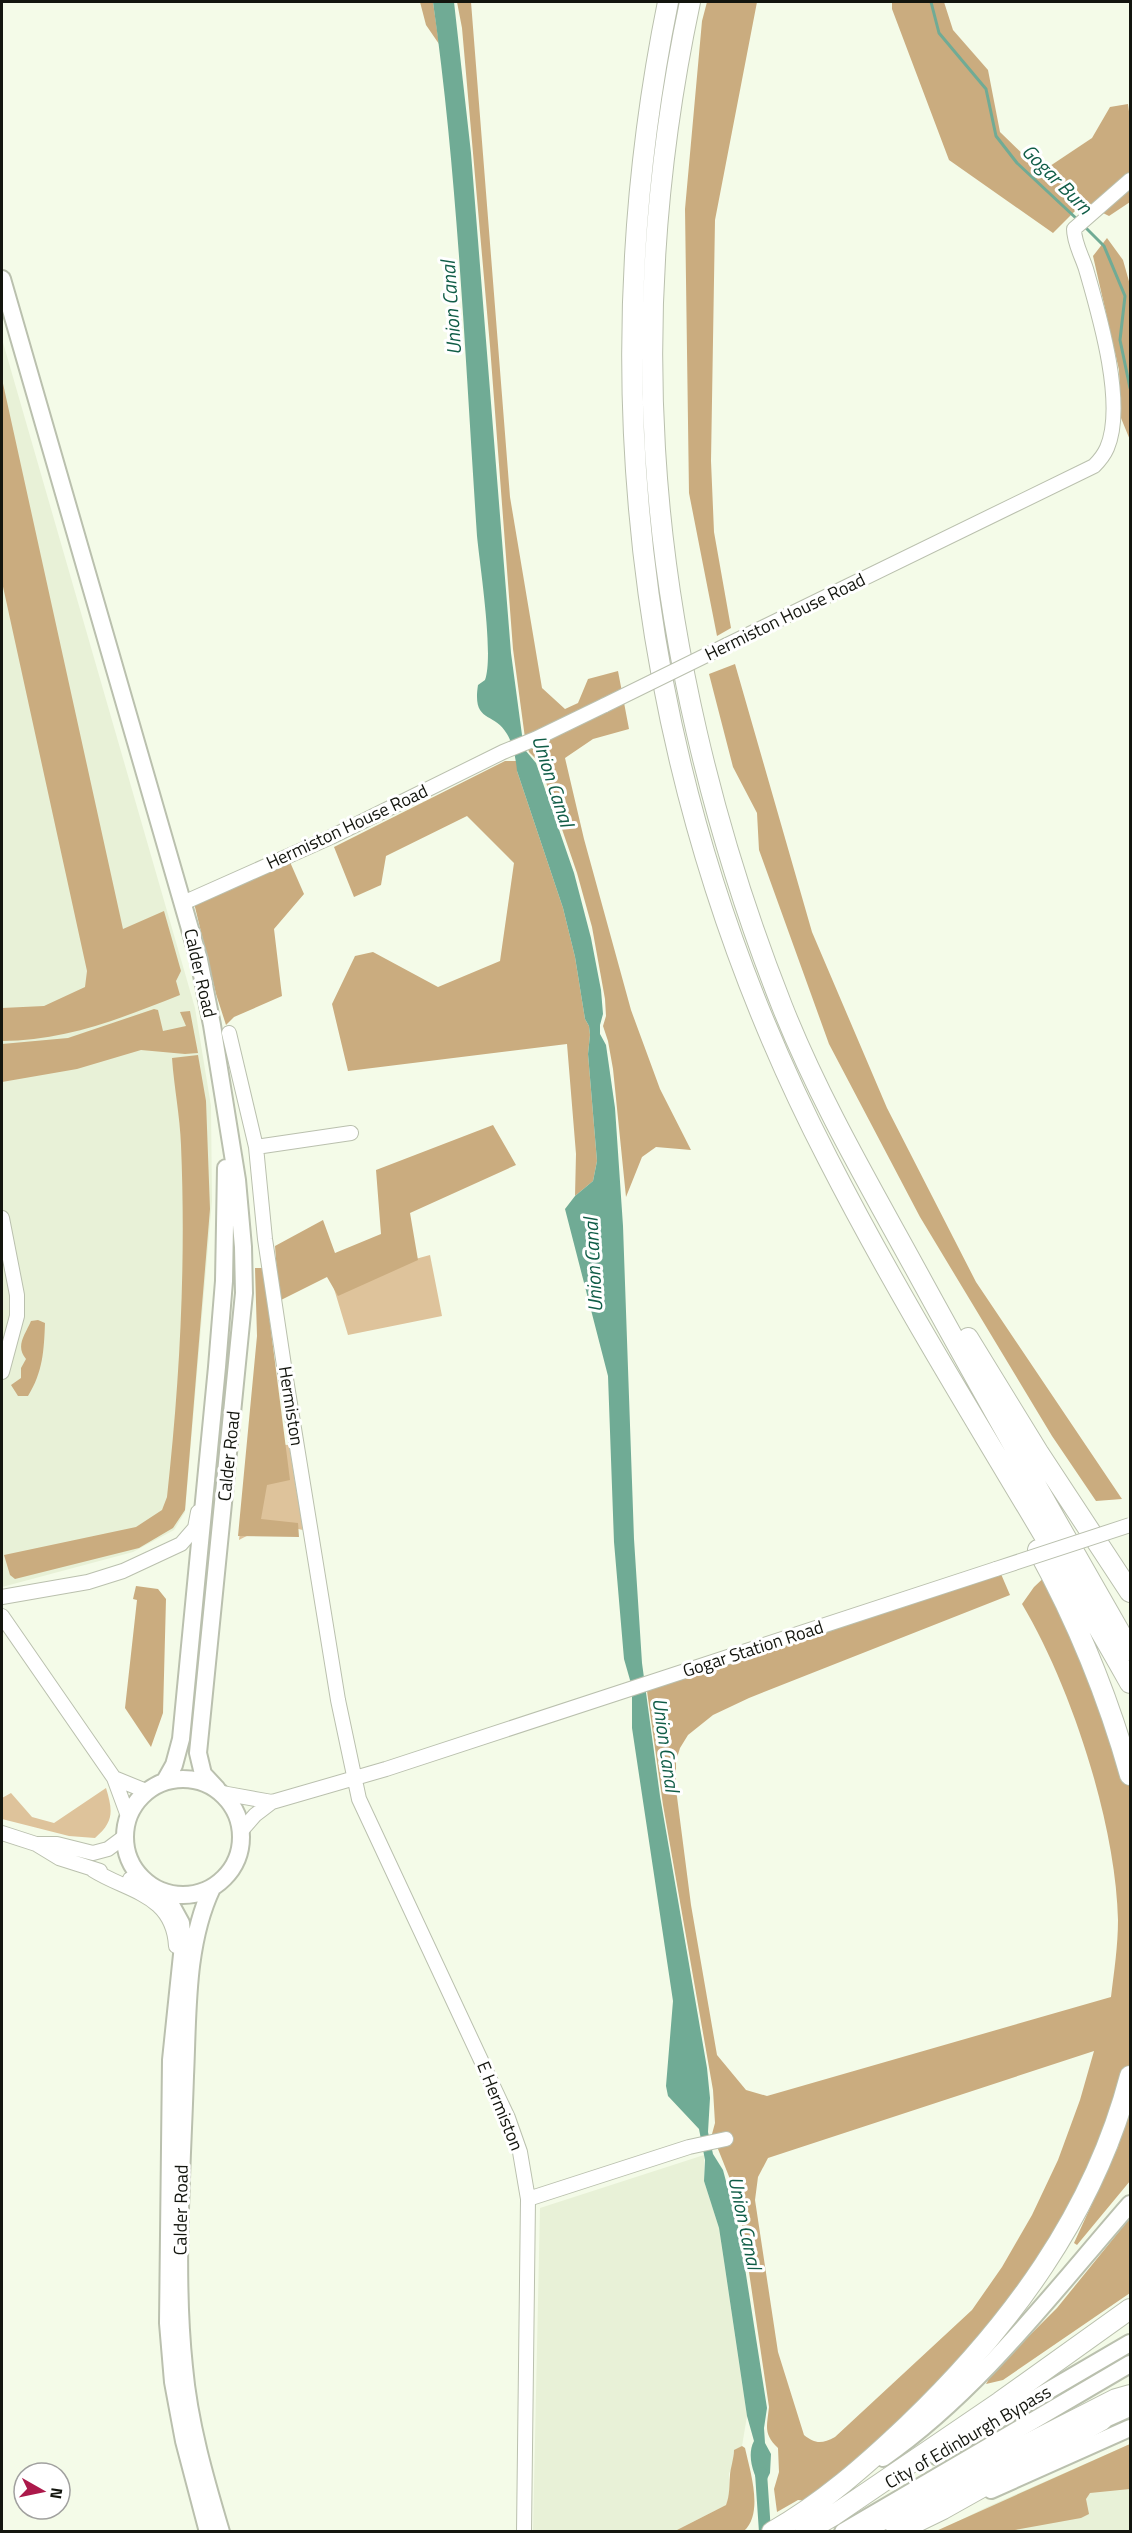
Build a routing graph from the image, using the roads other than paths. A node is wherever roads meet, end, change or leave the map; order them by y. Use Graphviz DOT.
graph roads {
  1 [pos="668,2"];
  2 [pos="690,2"];
  3 [pos="1131,180"];
  4 [pos="2,279"];
  5 [pos="183,903"];
  6 [pos="229,1033"];
  7 [pos="226,1116"];
  8 [pos="351,1134"];
  9 [pos="256,1147"];
  10 [pos="865,1177"];
  11 [pos="2,1218"];
  12 [pos="878,1252"];
  13 [pos="2,1372"];
  14 [pos="208,1470"];
  15 [pos="1131,1525"];
  16 [pos="1131,1592"];
  17 [pos="2,1597"];
  18 [pos="2,1616"];
  19 [pos="1131,1650"];
  20 [pos="1131,1683"];
  21 [pos="1131,1775"];
  22 [pos="114,1778"];
  23 [pos="355,1779"];
  24 [pos="165,1781"];
  25 [pos="146,1791"];
  26 [pos="220,1791"];
  27 [pos="272,1802"];
  28 [pos="128,1816"];
  29 [pos="241,1831"];
  30 [pos="2,1833"];
  31 [pos="124,1837"];
  32 [pos="36,1844"];
  33 [pos="93,1870"];
  34 [pos="212,1888"];
  35 [pos="158,1890"];
  36 [pos="177,1989"];
  37 [pos="1131,2076"];
  38 [pos="726,2139"];
  39 [pos="528,2199"];
  40 [pos="1131,2204"];
  41 [pos="1131,2309"];
  42 [pos="1131,2343"];
  43 [pos="1131,2364"];
  44 [pos="1131,2395"];
  45 [pos="1131,2404"];
  46 [pos="1131,2409"];
  47 [pos="1092,2426"];
  48 [pos="1131,2428"];
  49 [pos="943,2509"];
  50 [pos="833,2516"];
  51 [pos="208,2532"];
  52 [pos="221,2532"];
  53 [pos="524,2532"];
  54 [pos="772,2532"];
  55 [pos="805,2532"];
  56 [pos="856,2532"];
  57 [pos="896,2532"];
  1 -- 12 [label="highway"];
  2 -- 10 [label="highway"];
  3 -- 5 [label="street, Hermiston House Road, bridge"];
  4 -- 5 [label="main road, Calder Road"];
  5 -- 7 [label="main road, Calder Road"];
  6 -- 9 [label="street, Hermiston"];
  7 -- 14 [label="main road, Calder Road"];
  7 -- 26 [label="main road, Calder Road"];
  8 -- 9 [label="street"];
  9 -- 23 [label="street, Hermiston"];
  10 -- 16 [label="highway"];
  10 -- 19 [label="highway"];
  11 -- 13 [label="street"];
  12 -- 20 [label="highway"];
  12 -- 21 [label="highway"];
  14 -- 17 [label="street"];
  14 -- 24 [label="main road, Calder Road"];
  15 -- 23 [label="street, Gogar Station Road, bridge"];
  18 -- 22 [label="street"];
  22 -- 25 [label="street"];
  22 -- 28 [label="street"];
  23 -- 27 [label="street, Gogar Station Road"];
  23 -- 39 [label="street, E Hermiston"];
  24 -- 25 [label="main road"];
  24 -- 26 [label="main road"];
  25 -- 28 [label="main road"];
  26 -- 27 [label="street, Gogar Station Road"];
  26 -- 29 [label="main road"];
  27 -- 29 [label="street, Gogar Station Road"];
  28 -- 31 [label="main road"];
  29 -- 34 [label="main road"];
  30 -- 32 [label="street"];
  31 -- 32 [label="street"];
  31 -- 35 [label="main road"];
  32 -- 33 [label="street"];
  33 -- 35 [label="street"];
  33 -- 36 [label="street"];
  34 -- 35 [label="main road"];
  34 -- 52 [label="main road, Calder Road"];
  35 -- 36 [label="main road, Calder Road"];
  36 -- 51 [label="main road, Calder Road"];
  37 -- 50 [label="highway"];
  38 -- 39 [label="street"];
  39 -- 53 [label="street, E Hermiston"];
  40 -- 50 [label="main road"];
  41 -- 50 [label="highway"];
  42 -- 50 [label="main road, City of Edinburgh Bypass"];
  43 -- 50 [label="main road, City of Edinburgh Bypass"];
  44 -- 56 [label="highway"];
  45 -- 47 [label="highway"];
  46 -- 47 [label="street"];
  47 -- 49 [label="highway"];
  48 -- 49 [label="main road"];
  49 -- 57 [label="highway"];
  50 -- 54 [label="highway"];
  50 -- 55 [label="highway, City of Edinburgh Bypass"];
}
